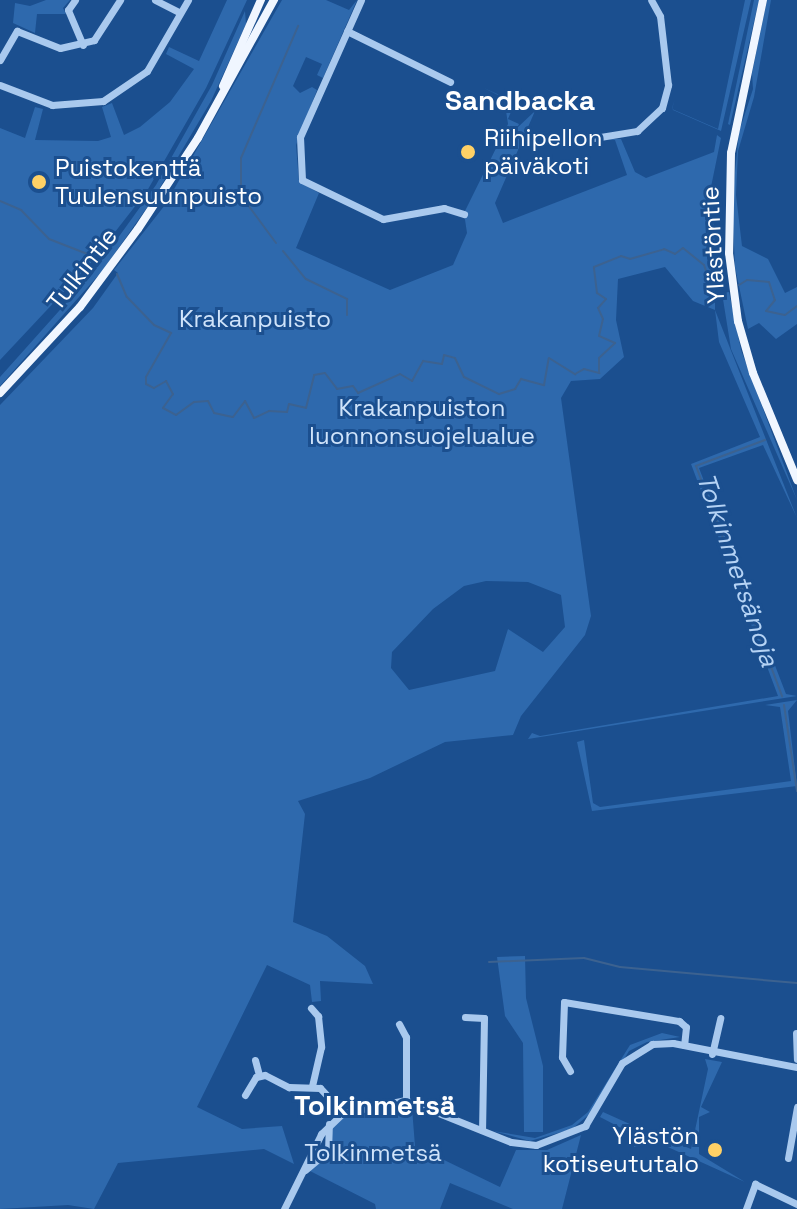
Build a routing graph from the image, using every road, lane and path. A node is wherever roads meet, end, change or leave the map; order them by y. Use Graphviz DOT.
graph roads {
  1 [pos="75,0"];
  2 [pos="120,0"];
  3 [pos="155,0"];
  4 [pos="188,0"];
  5 [pos="261,0"];
  6 [pos="274,0"];
  7 [pos="361,0"];
  8 [pos="651,0"];
  9 [pos="763,0"];
  10 [pos="180,13"];
  11 [pos="347,31"];
  12 [pos="83,45"];
  13 [pos="0,60"];
  14 [pos="450,82"];
  15 [pos="0,85"];
  16 [pos="208,120"];
  17 [pos="588,139"];
  18 [pos="464,214"];
  19 [pos="0,393"];
  20 [pos="797,480"];
  21 [pos="311,1008"];
  22 [pos="465,1017"];
  23 [pos="720,1018"];
  24 [pos="399,1024"];
  25 [pos="796,1033"];
  26 [pos="684,1045"];
  27 [pos="712,1054"];
  28 [pos="797,1059"];
  29 [pos="255,1060"];
  30 [pos="797,1067"];
  31 [pos="570,1071"];
  32 [pos="259,1075"];
  33 [pos="312,1085"];
  34 [pos="245,1095"];
  35 [pos="406,1100"];
  36 [pos="797,1107"];
  37 [pos="343,1113"];
  38 [pos="329,1124"];
  39 [pos="482,1130"];
  40 [pos="788,1158"];
  41 [pos="305,1170"];
  42 [pos="797,1204"];
  43 [pos="284,1209"];
  44 [pos="746,1209"];
  1 -- 12 [label="street"];
  2 -- 12 [label="street"];
  3 -- 10 [label="street"];
  4 -- 10 [label="street"];
  5 -- 16 [label="main road"];
  6 -- 16 [label="main road"];
  7 -- 11 [label="street"];
  8 -- 17 [label="street"];
  9 -- 20 [label="main road, Ylästöntie"];
  10 -- 15 [label="street"];
  11 -- 14 [label="street"];
  11 -- 18 [label="street"];
  12 -- 13 [label="street"];
  16 -- 19 [label="main road, Tulkintie"];
  21 -- 33 [label="street"];
  22 -- 39 [label="street"];
  23 -- 27 [label="street"];
  24 -- 35 [label="street"];
  25 -- 28 [label="street"];
  26 -- 27 [label="street"];
  26 -- 31 [label="street"];
  26 -- 39 [label="street"];
  27 -- 30 [label="street"];
  29 -- 32 [label="street"];
  32 -- 33 [label="street"];
  32 -- 34 [label="street"];
  33 -- 37 [label="street"];
  35 -- 37 [label="street"];
  35 -- 39 [label="street"];
  36 -- 40 [label="street"];
  37 -- 38 [label="street"];
  38 -- 41 [label="street"];
  38 -- 41 [label="street"];
  41 -- 43 [label="street"];
  42 -- 44 [label="street"];
}
